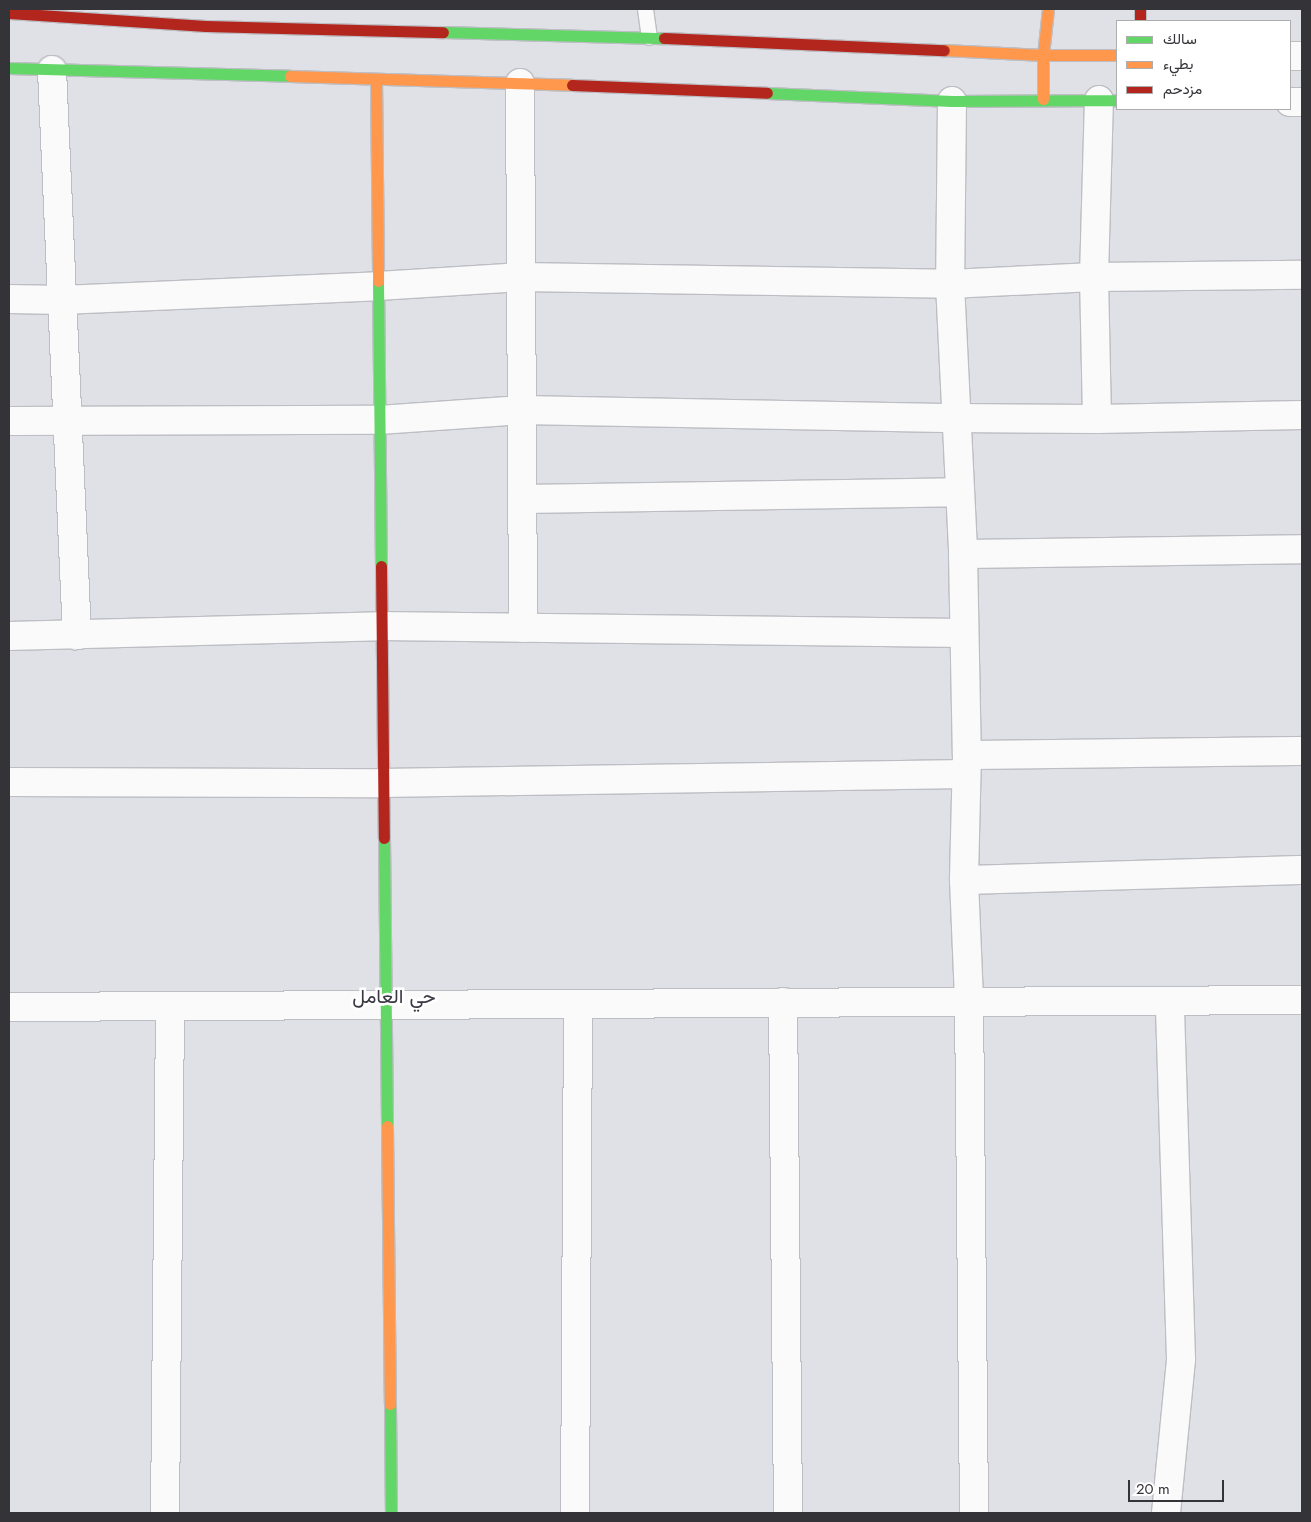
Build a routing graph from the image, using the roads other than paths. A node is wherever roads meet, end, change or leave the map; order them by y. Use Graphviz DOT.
graph roads {
  1 [pos="645,9"];
  2 [pos="1048,9"];
  3 [pos="9,13"];
  4 [pos="649,37"];
  5 [pos="1043,54"];
  6 [pos="1116,55"];
  7 [pos="9,68"];
  8 [pos="52,70"];
  9 [pos="376,79"];
  10 [pos="520,83"];
  11 [pos="1043,99"];
  12 [pos="1108,100"];
  13 [pos="952,101"];
  14 [pos="1302,275"];
  15 [pos="521,277"];
  16 [pos="1094,277"];
  17 [pos="950,284"];
  18 [pos="378,286"];
  19 [pos="9,299"];
  20 [pos="62,300"];
  21 [pos="522,410"];
  22 [pos="1302,415"];
  23 [pos="957,418"];
  24 [pos="1097,419"];
  25 [pos="379,420"];
  26 [pos="9,421"];
  27 [pos="69,422"];
  28 [pos="960,492"];
  29 [pos="522,499"];
  30 [pos="1302,549"];
  31 [pos="963,554"];
  32 [pos="381,626"];
  33 [pos="523,628"];
  34 [pos="964,633"];
  35 [pos="77,635"];
  36 [pos="9,636"];
  37 [pos="1302,751"];
  38 [pos="967,765"];
  39 [pos="9,782"];
  40 [pos="382,783"];
  41 [pos="1302,870"];
  42 [pos="964,880"];
  43 [pos="1302,1000"];
  44 [pos="968,1001"];
  45 [pos="1170,1001"];
  46 [pos="782,1002"];
  47 [pos="578,1004"];
  48 [pos="384,1005"];
  49 [pos="170,1006"];
  50 [pos="9,1007"];
  51 [pos="165,1513"];
  52 [pos="391,1513"];
  53 [pos="576,1513"];
  54 [pos="788,1513"];
  55 [pos="974,1513"];
  56 [pos="1166,1513"];
  1 -- 4 [label="lane"];
  2 -- 5 [label="street"];
  3 -- 4 [label="street"];
  4 -- 5 [label="street"];
  5 -- 6 [label="street"];
  5 -- 11 [label="street"];
  7 -- 8 [label="street"];
  8 -- 9 [label="street"];
  8 -- 20 [label="street"];
  9 -- 10 [label="street"];
  9 -- 18 [label="street"];
  10 -- 13 [label="street"];
  10 -- 15 [label="street"];
  11 -- 12 [label="street"];
  11 -- 13 [label="street"];
  12 -- 16 [label="street"];
  13 -- 17 [label="street"];
  14 -- 16 [label="street"];
  15 -- 17 [label="street"];
  15 -- 18 [label="street"];
  15 -- 21 [label="street"];
  16 -- 17 [label="street"];
  16 -- 24 [label="street"];
  17 -- 23 [label="street"];
  18 -- 20 [label="street"];
  18 -- 25 [label="street"];
  19 -- 20 [label="street"];
  20 -- 27 [label="street"];
  21 -- 23 [label="street"];
  21 -- 25 [label="street"];
  21 -- 29 [label="street"];
  22 -- 24 [label="street"];
  23 -- 24 [label="street"];
  23 -- 28 [label="street"];
  25 -- 27 [label="street"];
  25 -- 32 [label="street"];
  26 -- 27 [label="street"];
  27 -- 35 [label="street"];
  28 -- 29 [label="street"];
  28 -- 31 [label="street"];
  29 -- 33 [label="street"];
  30 -- 31 [label="street"];
  31 -- 34 [label="street"];
  32 -- 33 [label="street"];
  32 -- 35 [label="street"];
  32 -- 40 [label="street"];
  33 -- 34 [label="street"];
  34 -- 38 [label="street"];
  35 -- 36 [label="street"];
  37 -- 38 [label="street"];
  38 -- 40 [label="street"];
  38 -- 42 [label="street"];
  39 -- 40 [label="street"];
  40 -- 48 [label="street"];
  41 -- 42 [label="street"];
  42 -- 44 [label="street"];
  43 -- 45 [label="street"];
  44 -- 45 [label="street"];
  44 -- 46 [label="street"];
  44 -- 55 [label="street"];
  45 -- 56 [label="street"];
  46 -- 47 [label="street"];
  46 -- 54 [label="street"];
  47 -- 48 [label="street"];
  47 -- 53 [label="street"];
  48 -- 49 [label="street"];
  48 -- 52 [label="street"];
  49 -- 50 [label="street"];
  49 -- 51 [label="street"];
}
